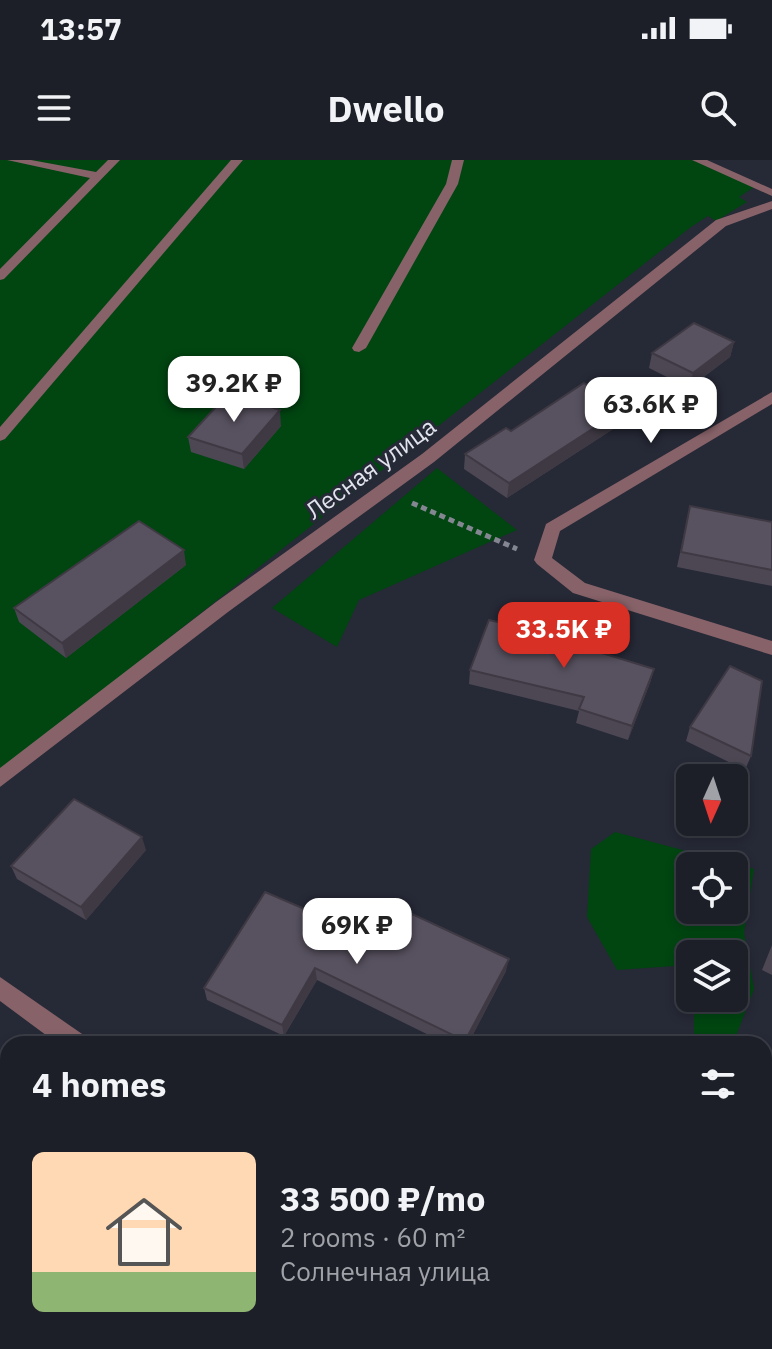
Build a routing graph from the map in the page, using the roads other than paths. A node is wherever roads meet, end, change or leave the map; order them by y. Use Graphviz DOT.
graph roads {
  1 [pos="13,160"];
  2 [pos="114,160"];
  3 [pos="237,160"];
  4 [pos="458,160"];
  5 [pos="698,160"];
  6 [pos="98,176"];
  7 [pos="772,193"];
  8 [pos="772,205"];
  9 [pos="0,276"];
  10 [pos="359,348"];
  11 [pos="772,397"];
  12 [pos="0,436"];
  13 [pos="772,648"];
  14 [pos="0,779"];
  15 [pos="0,988"];
  16 [pos="66,1036"];
  1 -- 6 [label="lane"];
  2 -- 6 [label="lane"];
  3 -- 12 [label="lane"];
  4 -- 10 [label="lane"];
  5 -- 7 [label="lane"];
  6 -- 9 [label="lane"];
  8 -- 14 [label="street, Лесная улица"];
  11 -- 13 [label="street"];
  15 -- 16 [label="street"];
}
